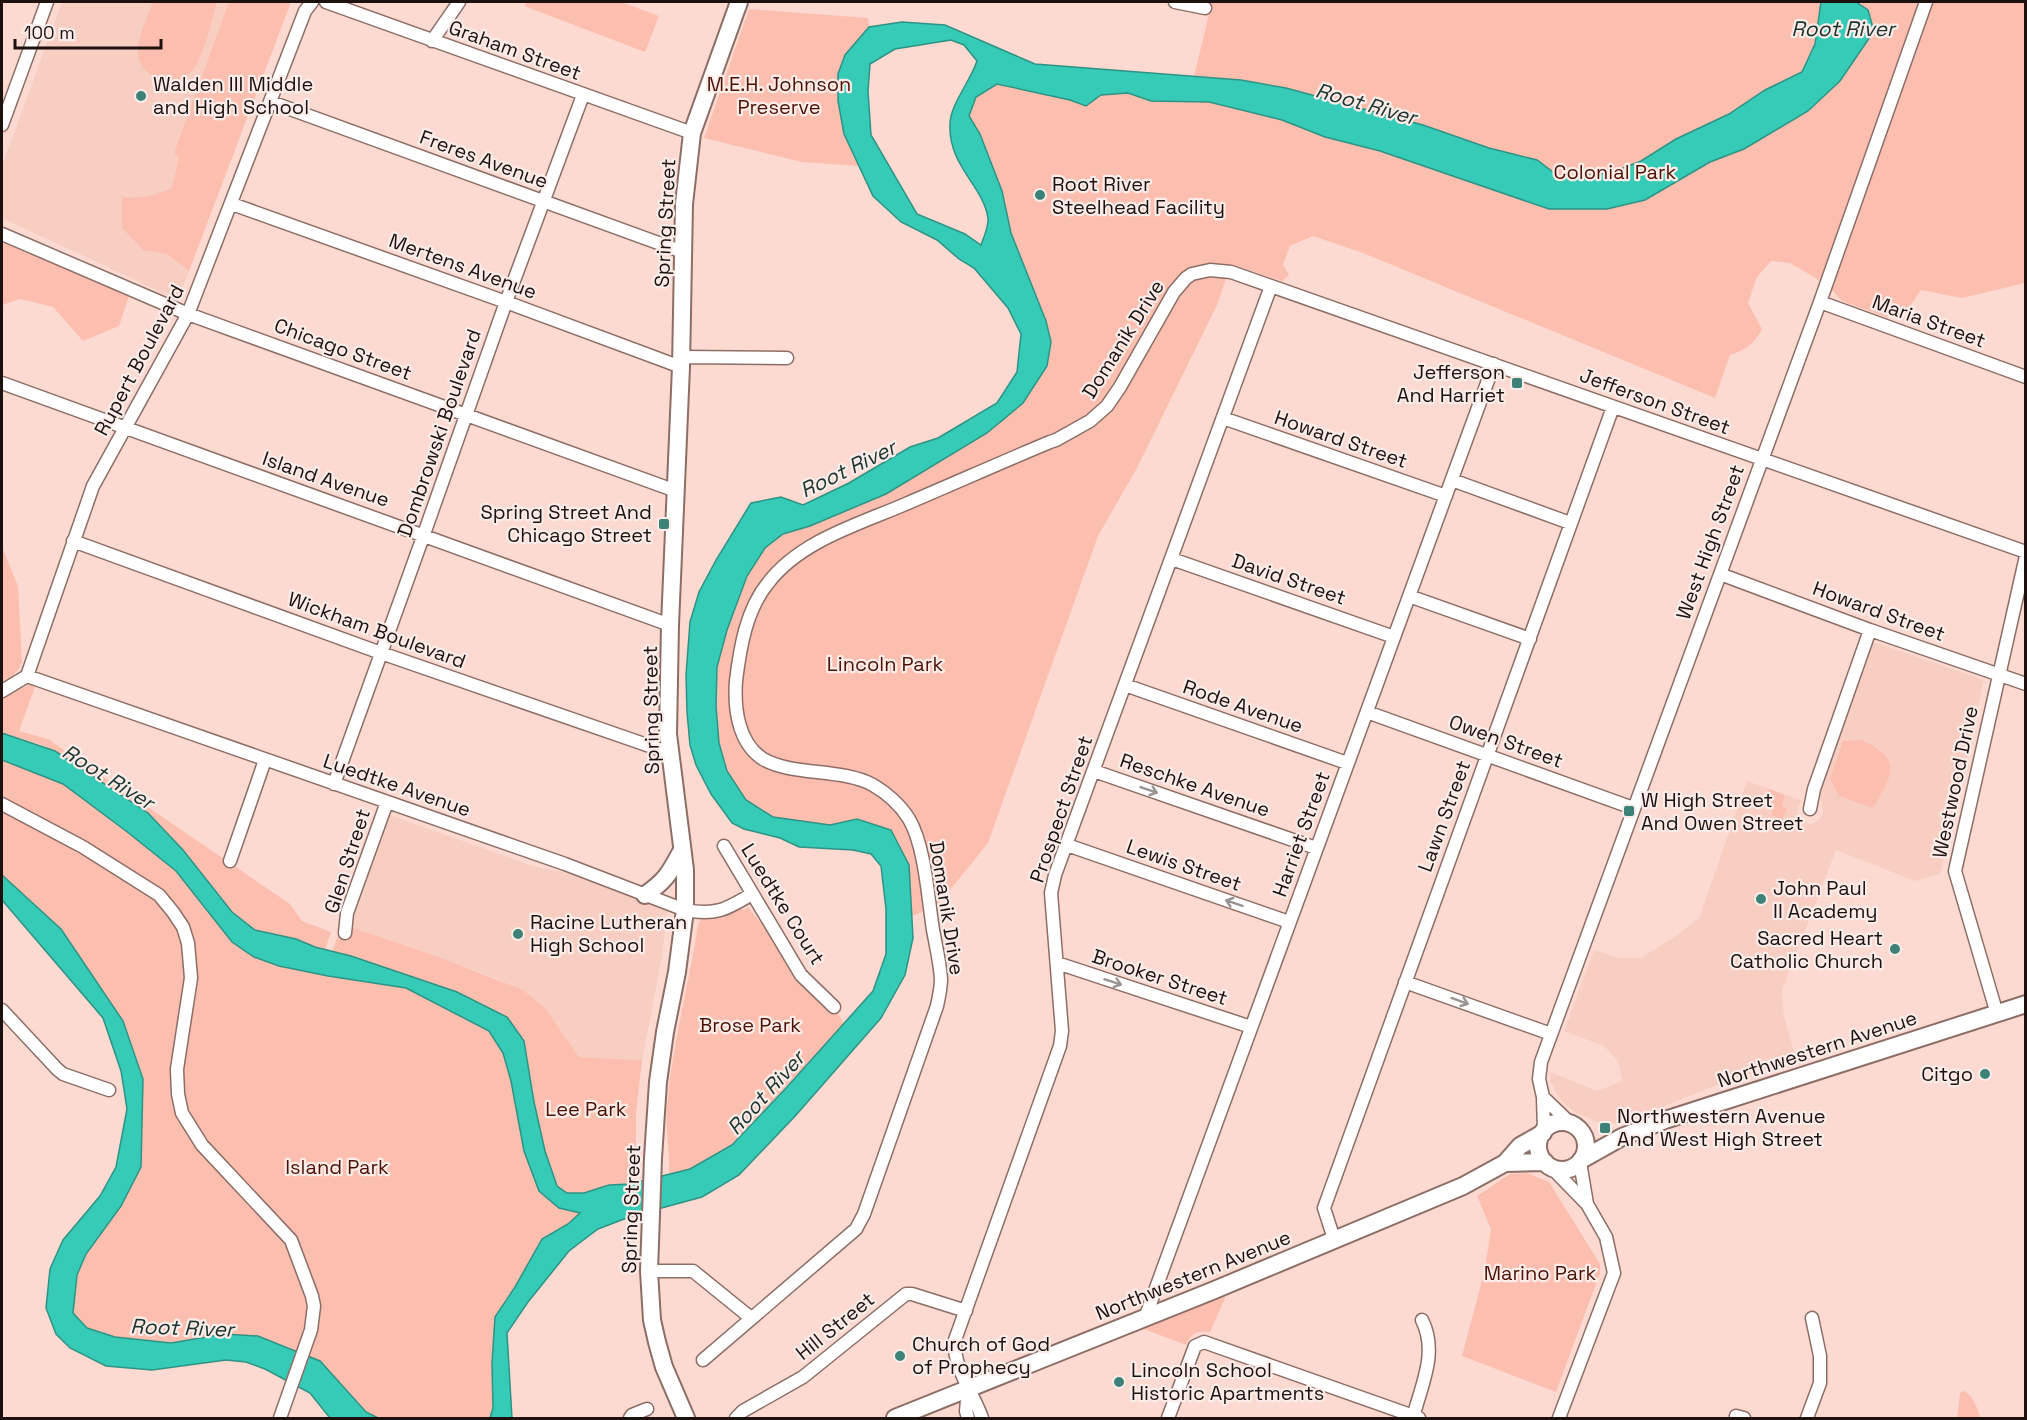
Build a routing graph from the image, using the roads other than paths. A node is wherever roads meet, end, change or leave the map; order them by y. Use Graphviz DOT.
graph roads {
  1 [pos="46,2"];
  2 [pos="312,2"];
  3 [pos="326,2"];
  4 [pos="459,2"];
  5 [pos="739,2"];
  6 [pos="1175,2"];
  7 [pos="1926,2"];
  8 [pos="1205,8"];
  9 [pos="432,41"];
  10 [pos="583,95"];
  11 [pos="271,102"];
  12 [pos="2,125"];
  13 [pos="692,133"];
  14 [pos="544,202"];
  15 [pos="232,204"];
  16 [pos="2,234"];
  17 [pos="683,252"];
  18 [pos="1271,286"];
  19 [pos="506,302"];
  20 [pos="1820,302"];
  21 [pos="188,314"];
  22 [pos="787,358"];
  23 [pos="681,362"];
  24 [pos="1494,364"];
  25 [pos="2025,377"];
  26 [pos="2,383"];
  27 [pos="1613,407"];
  28 [pos="466,415"];
  29 [pos="1223,418"];
  30 [pos="125,429"];
  31 [pos="1761,460"];
  32 [pos="1452,480"];
  33 [pos="676,491"];
  34 [pos="1446,496"];
  35 [pos="1570,523"];
  36 [pos="424,534"];
  37 [pos="73,541"];
  38 [pos="2025,554"];
  39 [pos="1172,559"];
  40 [pos="1720,574"];
  41 [pos="1409,596"];
  42 [pos="670,625"];
  43 [pos="1870,630"];
  44 [pos="1394,637"];
  45 [pos="1530,639"];
  46 [pos="381,653"];
  47 [pos="1999,675"];
  48 [pos="27,676"];
  49 [pos="2025,684"];
  50 [pos="1125,685"];
  51 [pos="2,691"];
  52 [pos="1366,712"];
  53 [pos="670,753"];
  54 [pos="1487,755"];
  55 [pos="266,760"];
  56 [pos="1347,763"];
  57 [pos="1094,771"];
  58 [pos="334,784"];
  59 [pos="387,802"];
  60 [pos="2,804"];
  61 [pos="1633,808"];
  62 [pos="1810,809"];
  63 [pos="1066,845"];
  64 [pos="724,846"];
  65 [pos="1316,848"];
  66 [pos="682,850"];
  67 [pos="230,861"];
  68 [pos="752,894"];
  69 [pos="645,895"];
  70 [pos="685,910"];
  71 [pos="1289,922"];
  72 [pos="345,933"];
  73 [pos="1057,963"];
  74 [pos="1405,982"];
  75 [pos="2025,1004"];
  76 [pos="834,1007"];
  77 [pos="2,1011"];
  78 [pos="1997,1014"];
  79 [pos="1251,1027"];
  80 [pos="1551,1034"];
  81 [pos="108,1090"];
  82 [pos="1543,1096"];
  83 [pos="1575,1126"];
  84 [pos="1544,1132"];
  85 [pos="1622,1137"];
  86 [pos="1581,1161"];
  87 [pos="1505,1163"];
  88 [pos="1548,1165"];
  89 [pos="1587,1204"];
  90 [pos="1334,1239"];
  91 [pos="649,1271"];
  92 [pos="966,1311"];
  93 [pos="751,1318"];
  94 [pos="1145,1318"];
  95 [pos="1812,1318"];
  96 [pos="1422,1320"];
  97 [pos="703,1360"];
  98 [pos="968,1389"];
  99 [pos="647,1409"];
  100 [pos="687,1418"];
  101 [pos="1416,1418"];
  102 [pos="280,1419"];
  103 [pos="630,1419"];
  104 [pos="736,1419"];
  105 [pos="895,1419"];
  106 [pos="968,1419"];
  107 [pos="982,1419"];
  108 [pos="1168,1419"];
  109 [pos="1559,1419"];
  110 [pos="1808,1419"];
  1 -- 12 [label="street"];
  2 -- 11 [label="street, Rupert Boulevard"];
  3 -- 9 [label="street, Graham Street"];
  4 -- 9 [label="street"];
  5 -- 13 [label="main road, Spring Street"];
  6 -- 8 [label="street"];
  7 -- 20 [label="street, West High Street"];
  9 -- 10 [label="street, Graham Street"];
  10 -- 13 [label="street, Graham Street"];
  10 -- 14 [label="street, Dombrowski Boulevard"];
  11 -- 14 [label="street, Freres Avenue"];
  11 -- 15 [label="street, Rupert Boulevard"];
  13 -- 17 [label="main road, Spring Street"];
  14 -- 17 [label="street, Freres Avenue"];
  14 -- 19 [label="street, Dombrowski Boulevard"];
  15 -- 19 [label="street, Mertens Avenue"];
  15 -- 21 [label="street, Rupert Boulevard"];
  16 -- 21 [label="street, Chicago Street"];
  17 -- 23 [label="main road, Spring Street"];
  18 -- 24 [label="street, Jefferson Street"];
  18 -- 29 [label="street, Prospect Street"];
  18 -- 93 [label="street, Domanik Drive"];
  19 -- 23 [label="street, Mertens Avenue"];
  19 -- 28 [label="street, Dombrowski Boulevard"];
  20 -- 25 [label="street, Maria Street"];
  20 -- 31 [label="street, West High Street"];
  21 -- 28 [label="street, Chicago Street"];
  21 -- 30 [label="street, Rupert Boulevard"];
  22 -- 23 [label="street, Mertens Avenue"];
  23 -- 33 [label="main road, Spring Street"];
  24 -- 27 [label="street, Jefferson Street"];
  24 -- 32 [label="street, Harriet Street"];
  26 -- 30 [label="street, Island Avenue"];
  27 -- 31 [label="street, Jefferson Street"];
  27 -- 35 [label="street, Lawn Street"];
  28 -- 33 [label="street, Chicago Street"];
  28 -- 36 [label="street, Dombrowski Boulevard"];
  29 -- 34 [label="street, Howard Street"];
  29 -- 39 [label="street, Prospect Street"];
  30 -- 36 [label="street, Island Avenue"];
  30 -- 37 [label="street, Rupert Boulevard"];
  31 -- 38 [label="street, Jefferson Street"];
  31 -- 40 [label="street, West High Street"];
  32 -- 34 [label="street, Harriet Street"];
  32 -- 35 [label="street"];
  33 -- 42 [label="main road, Spring Street"];
  34 -- 41 [label="street, Harriet Street"];
  35 -- 45 [label="street, Lawn Street"];
  36 -- 42 [label="street, Island Avenue"];
  36 -- 46 [label="street, Dombrowski Boulevard"];
  37 -- 46 [label="street, Wickham Boulevard"];
  37 -- 48 [label="street, Rupert Boulevard"];
  38 -- 47 [label="street, Westwood Drive"];
  39 -- 44 [label="street, David Street"];
  39 -- 50 [label="street, Prospect Street"];
  40 -- 43 [label="street, Howard Street"];
  40 -- 61 [label="street, West High Street"];
  41 -- 44 [label="street, Harriet Street"];
  41 -- 45 [label="street"];
  42 -- 53 [label="main road, Spring Street"];
  43 -- 47 [label="street, Howard Street"];
  43 -- 62 [label="street"];
  44 -- 52 [label="street, Harriet Street"];
  45 -- 54 [label="street, Lawn Street"];
  46 -- 53 [label="street, Wickham Boulevard"];
  46 -- 58 [label="street, Dombrowski Boulevard"];
  47 -- 49 [label="street, Howard Street"];
  47 -- 78 [label="street, Westwood Drive"];
  48 -- 51 [label="street"];
  48 -- 55 [label="street, Luedtke Avenue"];
  50 -- 56 [label="street, Rode Avenue"];
  50 -- 57 [label="street, Prospect Street"];
  52 -- 54 [label="street, Owen Street"];
  52 -- 56 [label="street, Harriet Street"];
  53 -- 66 [label="main road, Spring Street"];
  54 -- 61 [label="street, Owen Street"];
  54 -- 74 [label="street, Lawn Street"];
  55 -- 58 [label="street, Luedtke Avenue"];
  55 -- 67 [label="street"];
  56 -- 65 [label="street, Harriet Street"];
  57 -- 63 [label="street, Prospect Street"];
  57 -- 65 [label="street, Reschke Avenue, one-way"];
  58 -- 59 [label="street, Luedtke Avenue"];
  59 -- 69 [label="street, Luedtke Avenue"];
  59 -- 72 [label="street, Glen Street"];
  60 -- 102 [label="street"];
  61 -- 80 [label="street, West High Street"];
  71 -- 63 [label="street, Lewis Street, one-way"];
  63 -- 73 [label="street, Prospect Street"];
  64 -- 68 [label="street, Luedtke Court"];
  65 -- 71 [label="street, Harriet Street"];
  66 -- 69 [label="main road"];
  66 -- 70 [label="main road, Spring Street"];
  68 -- 70 [label="street, Luedtke Avenue"];
  68 -- 76 [label="street, Luedtke Court"];
  69 -- 70 [label="street, Luedtke Avenue"];
  70 -- 91 [label="main road, Spring Street"];
  71 -- 79 [label="street, Harriet Street"];
  73 -- 79 [label="street, Brooker Street, one-way"];
  73 -- 92 [label="street, Prospect Street"];
  74 -- 80 [label="street, one-way"];
  74 -- 90 [label="street, Lawn Street"];
  75 -- 78 [label="main road, Northwestern Avenue"];
  77 -- 81 [label="street"];
  78 -- 85 [label="main road, Northwestern Avenue"];
  79 -- 94 [label="street, Harriet Street"];
  80 -- 82 [label="street, West High Street"];
  82 -- 83 [label="street"];
  82 -- 84 [label="street, West High Street"];
  83 -- 84 [label="main road"];
  83 -- 85 [label="main road, Northwestern Avenue"];
  83 -- 86 [label="main road"];
  84 -- 87 [label="main road, Northwestern Avenue"];
  84 -- 88 [label="main road"];
  85 -- 86 [label="main road, Northwestern Avenue"];
  86 -- 88 [label="main road"];
  86 -- 89 [label="street"];
  87 -- 88 [label="main road, Northwestern Avenue"];
  87 -- 90 [label="main road, Northwestern Avenue"];
  88 -- 89 [label="street"];
  89 -- 109 [label="street"];
  90 -- 94 [label="main road, Northwestern Avenue"];
  91 -- 93 [label="street"];
  91 -- 100 [label="main road, Spring Street"];
  92 -- 98 [label="street, Prospect Street"];
  92 -- 104 [label="street, Hill Street"];
  93 -- 97 [label="street, Domanik Drive"];
  94 -- 98 [label="main road, Northwestern Avenue"];
  95 -- 110 [label="street"];
  96 -- 101 [label="street"];
  98 -- 105 [label="main road, Northwestern Avenue"];
  98 -- 106 [label="street"];
  98 -- 107 [label="street"];
  99 -- 103 [label="street"];
  101 -- 108 [label="street"];
}
